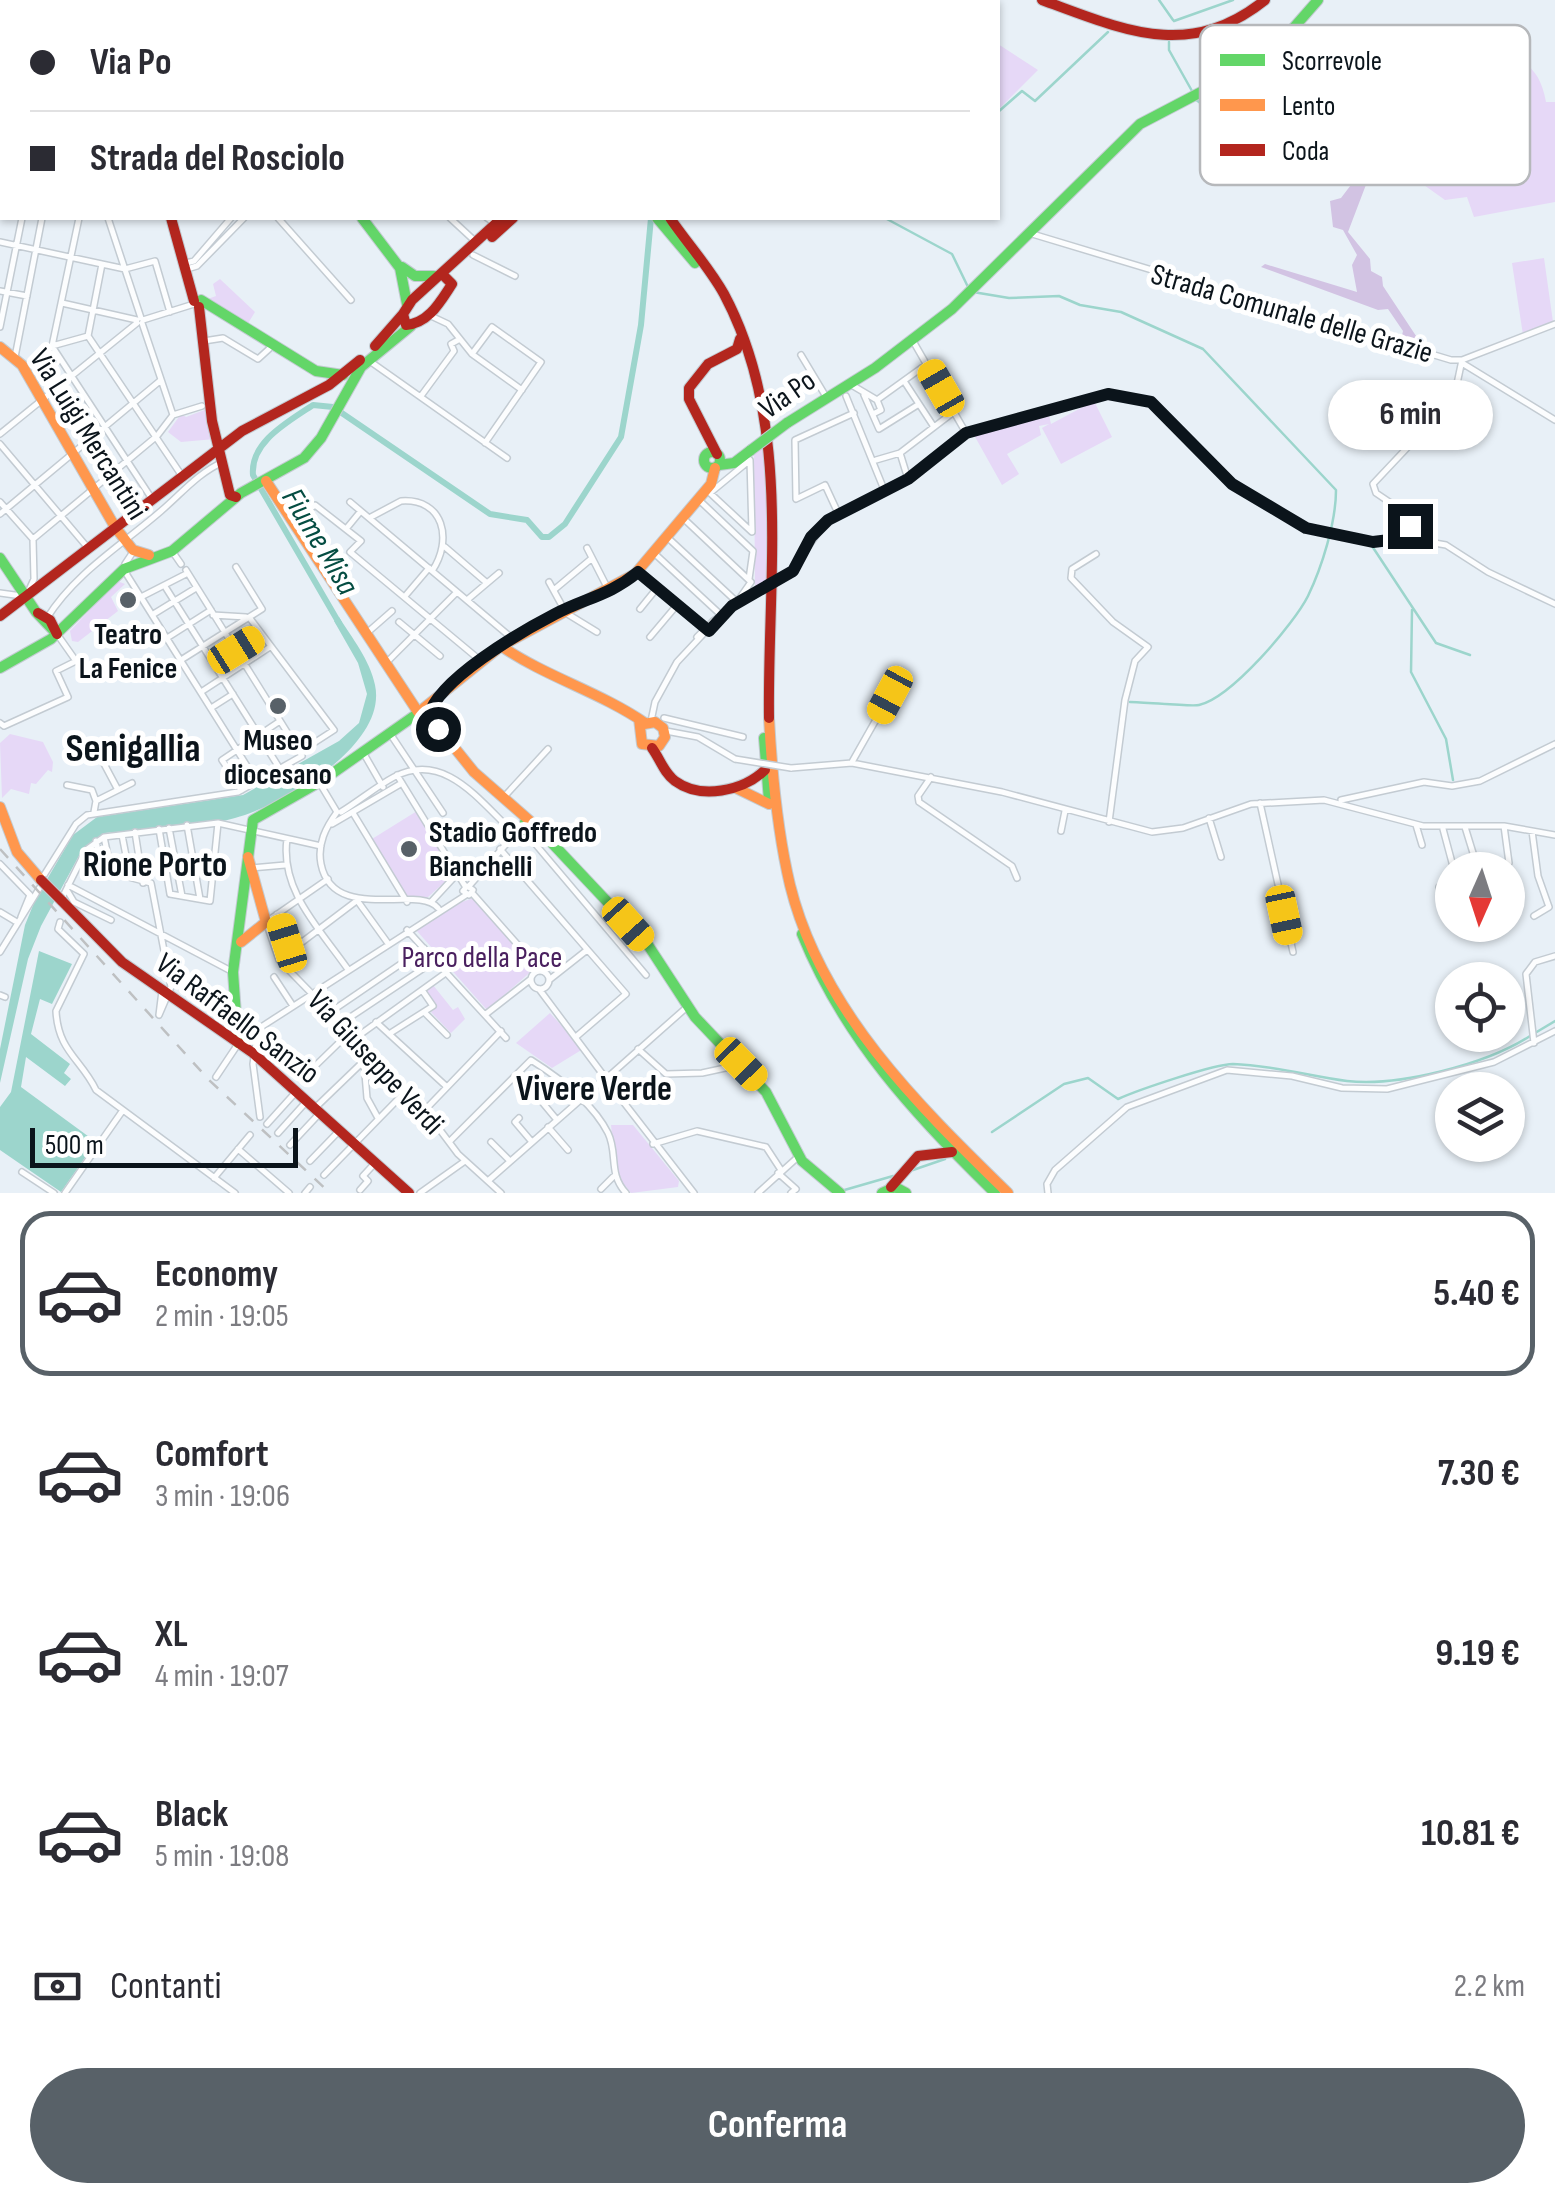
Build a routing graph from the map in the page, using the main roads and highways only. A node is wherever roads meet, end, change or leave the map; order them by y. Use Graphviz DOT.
graph roads {
  1 [pos="1042,0"];
  2 [pos="1265,0"];
  3 [pos="1318,0"];
  4 [pos="1228,25"];
  5 [pos="1296,25"];
  6 [pos="1200,34"];
  7 [pos="1200,93"];
  8 [pos="171,220"];
  9 [pos="364,220"];
  10 [pos="492,220"];
  11 [pos="511,220"];
  12 [pos="674,222"];
  13 [pos="475,249"];
  14 [pos="400,265"];
  15 [pos="439,275"];
  16 [pos="452,284"];
  17 [pos="197,301"];
  18 [pos="405,311"];
  19 [pos="411,326"];
  20 [pos="0,346"];
  21 [pos="742,352"];
  22 [pos="316,371"];
  23 [pos="346,374"];
  24 [pos="318,391"];
  25 [pos="346,391"];
  26 [pos="304,398"];
  27 [pos="762,418"];
  28 [pos="220,447"];
  29 [pos="718,463"];
  30 [pos="271,482"];
  31 [pos="240,494"];
  32 [pos="115,528"];
  33 [pos="154,556"];
  34 [pos="0,558"];
  35 [pos="26,596"];
  36 [pos="766,597"];
  37 [pos="0,616"];
  38 [pos="57,634"];
  39 [pos="501,646"];
  40 [pos="0,668"];
  41 [pos="423,711"];
  42 [pos="765,770"];
  43 [pos="755,781"];
  44 [pos="735,788"];
  45 [pos="767,789"];
  46 [pos="756,795"];
  47 [pos="769,804"];
  48 [pos="0,808"];
  49 [pos="250,871"];
  50 [pos="246,929"];
  51 [pos="237,1027"];
  52 [pos="227,1036"];
  53 [pos="238,1044"];
  54 [pos="931,1139"];
  55 [pos="960,1147"];
  56 [pos="935,1150"];
  57 [pos="918,1156"];
  58 [pos="896,1188"];
  59 [pos="836,1191"];
  60 [pos="409,1193"];
  61 [pos="996,1193"];
  62 [pos="1008,1193"];
  63 [pos="1016,1193"];
  1 -- 6 [label="main road"];
  2 -- 4 [label="main road"];
  3 -- 5 [label="main road, Via Po, bridge"];
  7 -- 29 [label="main road, Via Po, bridge"];
  8 -- 17 [label="main road"];
  9 -- 14 [label="main road"];
  10 -- 13 [label="main road"];
  11 -- 13 [label="main road"];
  12 -- 21 [label="main road"];
  12 -- 55 [label="main road"];
  13 -- 15 [label="main road"];
  13 -- 16 [label="main road"];
  14 -- 15 [label="main road"];
  14 -- 18 [label="main road"];
  15 -- 16 [label="main road"];
  15 -- 18 [label="main road"];
  16 -- 19 [label="main road"];
  17 -- 22 [label="main road"];
  17 -- 28 [label="main road"];
  18 -- 19 [label="main road"];
  18 -- 23 [label="main road"];
  19 -- 25 [label="main road"];
  20 -- 32 [label="main road, Via Luigi Mercantini"];
  21 -- 27 [label="main road"];
  21 -- 29 [label="main road"];
  22 -- 23 [label="main road"];
  22 -- 24 [label="main road"];
  23 -- 24 [label="main road"];
  24 -- 26 [label="main road"];
  25 -- 26 [label="main road"];
  25 -- 30 [label="main road"];
  26 -- 28 [label="main road"];
  28 -- 31 [label="main road"];
  28 -- 32 [label="main road"];
  29 -- 39 [label="main road, Via Po"];
  30 -- 31 [label="main road"];
  30 -- 41 [label="main road"];
  31 -- 33 [label="main road"];
  32 -- 33 [label="main road, Via Luigi Mercantini"];
  32 -- 35 [label="main road"];
  33 -- 38 [label="main road"];
  34 -- 35 [label="main road"];
  35 -- 37 [label="main road"];
  35 -- 38 [label="main road"];
  36 -- 42 [label="main road"];
  38 -- 40 [label="main road"];
  39 -- 41 [label="main road, Via Po"];
  39 -- 44 [label="main road"];
  41 -- 49 [label="main road, Via Po"];
  41 -- 59 [label="main road"];
  42 -- 43 [label="main road"];
  42 -- 45 [label="main road"];
  43 -- 44 [label="main road"];
  43 -- 45 [label="main road"];
  44 -- 46 [label="main road"];
  45 -- 46 [label="main road"];
  45 -- 47 [label="main road"];
  46 -- 47 [label="main road"];
  47 -- 54 [label="main road"];
  48 -- 52 [label="main road, Via Raffaello Sanzio, bridge"];
  49 -- 50 [label="main road"];
  49 -- 50 [label="main road"];
  50 -- 51 [label="main road"];
  51 -- 52 [label="main road"];
  51 -- 53 [label="main road"];
  52 -- 53 [label="main road, Via Raffaello Sanzio"];
  53 -- 60 [label="main road, Via Raffaello Sanzio"];
  54 -- 55 [label="main road"];
  54 -- 56 [label="main road"];
  54 -- 57 [label="main road"];
  55 -- 56 [label="main road"];
  55 -- 61 [label="main road"];
  55 -- 62 [label="main road"];
  55 -- 63 [label="main road"];
  56 -- 57 [label="main road"];
  57 -- 58 [label="main road"];
}
